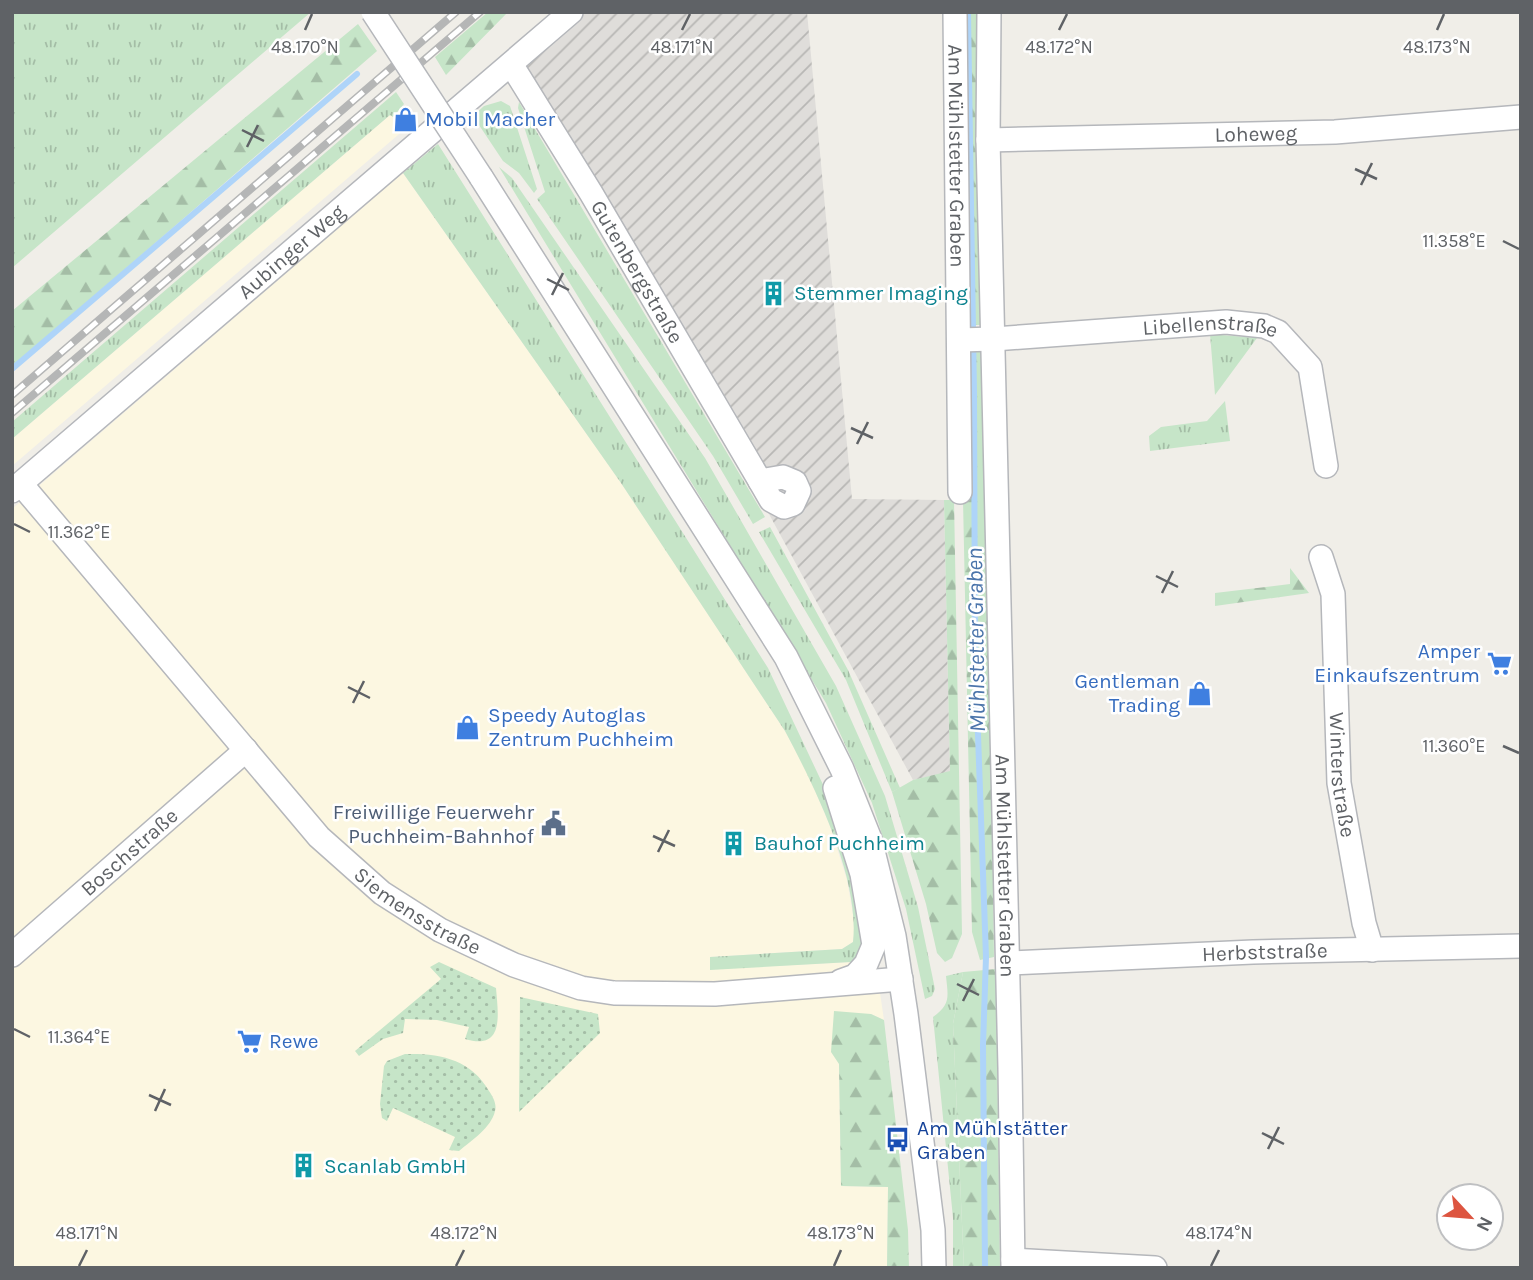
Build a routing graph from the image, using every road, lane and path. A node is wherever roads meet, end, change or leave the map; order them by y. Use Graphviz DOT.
graph roads {
  1 [pos="373,12"];
  2 [pos="571,12"];
  3 [pos="955,12"];
  4 [pos="989,12"];
  5 [pos="511,64"];
  6 [pos="1521,117"];
  7 [pos="988,140"];
  8 [pos="974,339"];
  9 [pos="1326,466"];
  10 [pos="760,481"];
  11 [pos="17,487"];
  12 [pos="960,492"];
  13 [pos="1321,557"];
  14 [pos="786,657"];
  15 [pos="246,750"];
  16 [pos="1521,946"];
  17 [pos="1372,950"];
  18 [pos="12,955"];
  19 [pos="1008,963"];
  20 [pos="901,979"];
  21 [pos="832,984"];
  22 [pos="1013,1264"];
  23 [pos="934,1268"];
  24 [pos="1155,1268"];
  1 -- 14 [label="street, bridge"];
  2 -- 5 [label="street, Aubinger Weg"];
  3 -- 8 [label="street, Am Mühlstetter Graben"];
  4 -- 7 [label="street, Am Mühlstetter Graben"];
  5 -- 10 [label="street, Gutenbergstraße"];
  5 -- 11 [label="street, Aubinger Weg"];
  6 -- 7 [label="street, Loheweg"];
  7 -- 8 [label="street, Am Mühlstetter Graben"];
  8 -- 9 [label="street, Libellenstraße"];
  8 -- 12 [label="street, Am Mühlstetter Graben"];
  8 -- 19 [label="street, Am Mühlstetter Graben"];
  11 -- 15 [label="street, Siemensstraße"];
  13 -- 17 [label="street, Winterstraße"];
  14 -- 20 [label="street"];
  14 -- 21 [label="street"];
  15 -- 18 [label="street, Boschstraße"];
  15 -- 21 [label="street, Siemensstraße"];
  16 -- 17 [label="street, Herbststraße"];
  17 -- 19 [label="street, Herbststraße"];
  19 -- 22 [label="street, Am Mühlstetter Graben"];
  20 -- 21 [label="street, Siemensstraße"];
  20 -- 23 [label="street"];
  22 -- 24 [label="street"];
}
